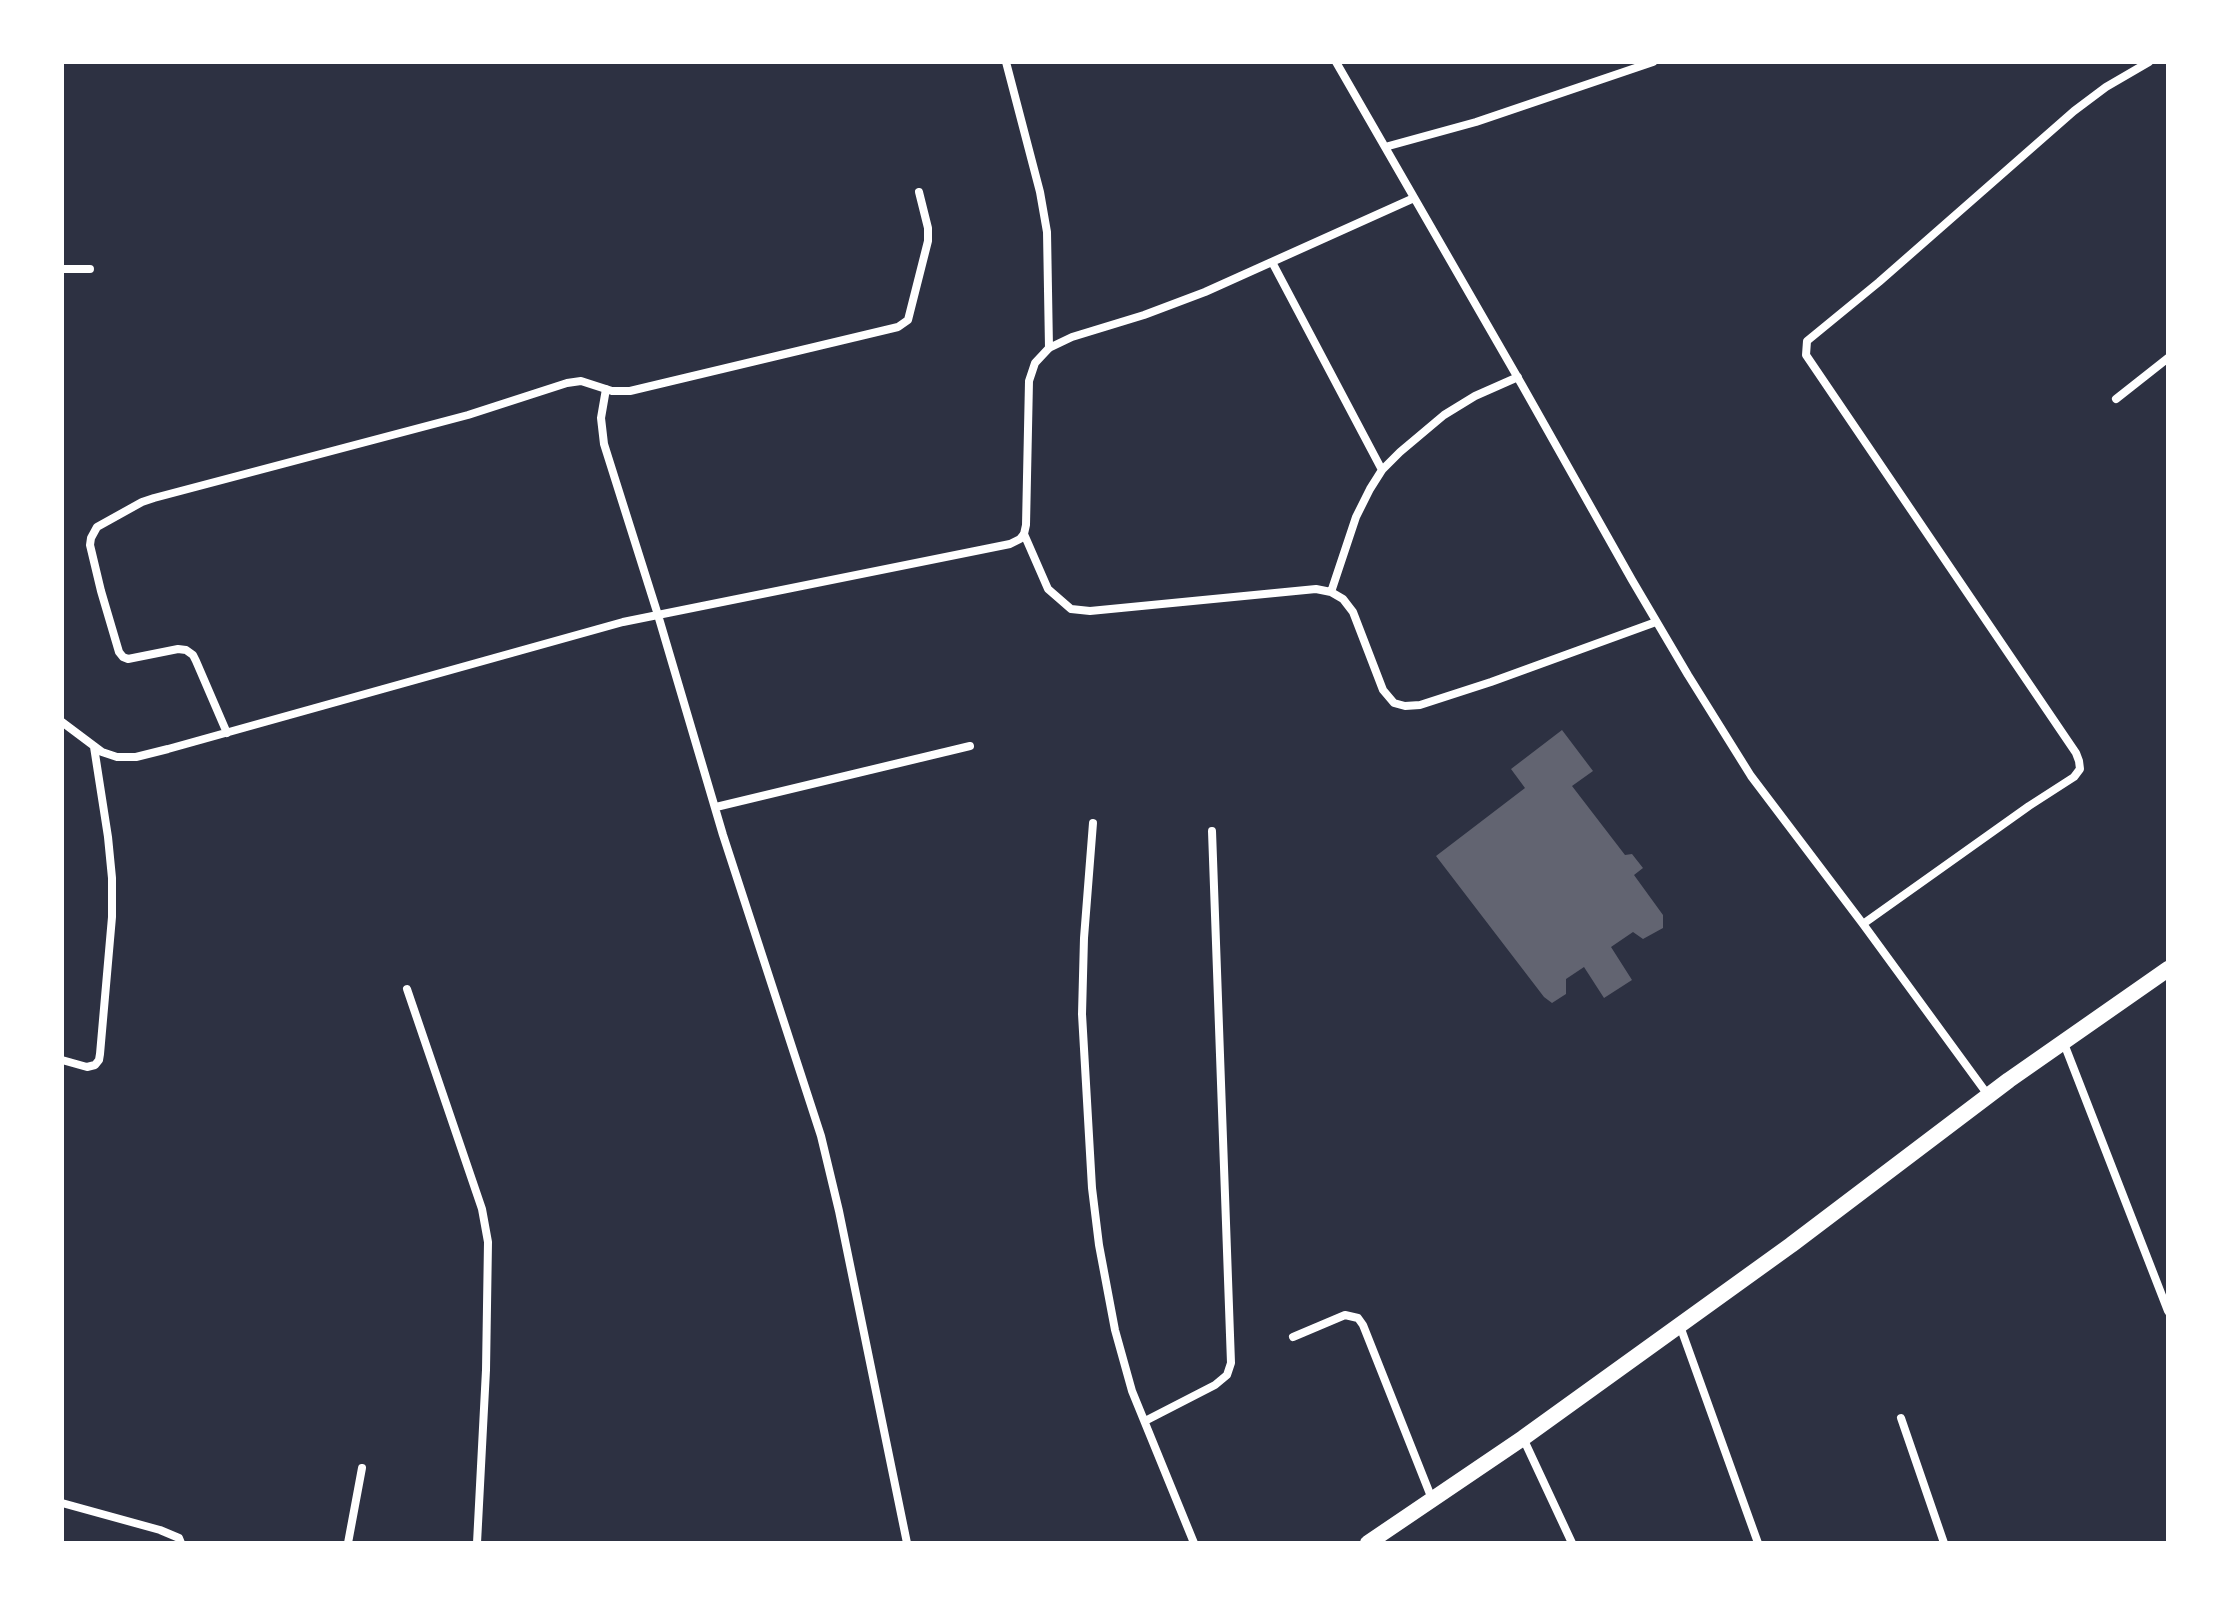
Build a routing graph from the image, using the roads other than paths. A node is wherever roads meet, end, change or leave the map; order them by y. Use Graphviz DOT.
graph roads {
  1 [pos="1006,62"];
  2 [pos="1336,62"];
  3 [pos="1653,62"];
  4 [pos="2149,62"];
  5 [pos="1385,147"];
  6 [pos="919,192"];
  7 [pos="1414,198"];
  8 [pos="1272,262"];
  9 [pos="62,269"];
  10 [pos="90,269"];
  11 [pos="1049,348"];
  12 [pos="2168,358"];
  13 [pos="1518,377"];
  14 [pos="606,389"];
  15 [pos="2116,399"];
  16 [pos="1382,470"];
  17 [pos="1024,534"];
  18 [pos="1331,592"];
  19 [pos="658,615"];
  20 [pos="1656,622"];
  21 [pos="62,722"];
  22 [pos="227,733"];
  23 [pos="970,746"];
  24 [pos="94,747"];
  25 [pos="716,807"];
  26 [pos="1093,823"];
  27 [pos="1212,831"];
  28 [pos="1863,924"];
  29 [pos="2168,969"];
  30 [pos="407,989"];
  31 [pos="2063,1041"];
  32 [pos="62,1060"];
  33 [pos="1988,1095"];
  34 [pos="2168,1311"];
  35 [pos="1680,1325"];
  36 [pos="1293,1337"];
  37 [pos="1901,1418"];
  38 [pos="1145,1421"];
  39 [pos="1523,1438"];
  40 [pos="362,1468"];
  41 [pos="1432,1500"];
  42 [pos="62,1503"];
  43 [pos="181,1543"];
  44 [pos="348,1543"];
  45 [pos="477,1543"];
  46 [pos="907,1543"];
  47 [pos="1194,1543"];
  48 [pos="1368,1543"];
  49 [pos="1572,1543"];
  50 [pos="1758,1543"];
  51 [pos="1944,1543"];
  1 -- 11 [label="street"];
  2 -- 5 [label="street"];
  3 -- 5 [label="street"];
  4 -- 28 [label="street"];
  5 -- 7 [label="street"];
  6 -- 14 [label="street"];
  7 -- 8 [label="street"];
  7 -- 13 [label="street"];
  8 -- 11 [label="street"];
  8 -- 16 [label="street"];
  9 -- 10 [label="street"];
  11 -- 17 [label="street"];
  12 -- 15 [label="street"];
  13 -- 16 [label="street"];
  13 -- 20 [label="street"];
  14 -- 19 [label="street"];
  14 -- 22 [label="street"];
  16 -- 18 [label="street"];
  17 -- 18 [label="street"];
  17 -- 19 [label="street"];
  18 -- 20 [label="street"];
  19 -- 22 [label="street"];
  19 -- 25 [label="street"];
  20 -- 28 [label="street"];
  21 -- 24 [label="street"];
  22 -- 24 [label="street"];
  23 -- 25 [label="street"];
  24 -- 32 [label="street"];
  25 -- 46 [label="street"];
  26 -- 38 [label="street"];
  27 -- 38 [label="street"];
  28 -- 33 [label="street"];
  29 -- 31 [label="main road"];
  30 -- 45 [label="street"];
  31 -- 33 [label="main road"];
  31 -- 34 [label="street"];
  33 -- 35 [label="main road"];
  35 -- 39 [label="main road"];
  35 -- 50 [label="street"];
  36 -- 41 [label="street"];
  37 -- 51 [label="street"];
  38 -- 47 [label="street"];
  39 -- 41 [label="main road"];
  39 -- 49 [label="street"];
  40 -- 44 [label="street"];
  41 -- 48 [label="main road"];
  42 -- 43 [label="street"];
}
